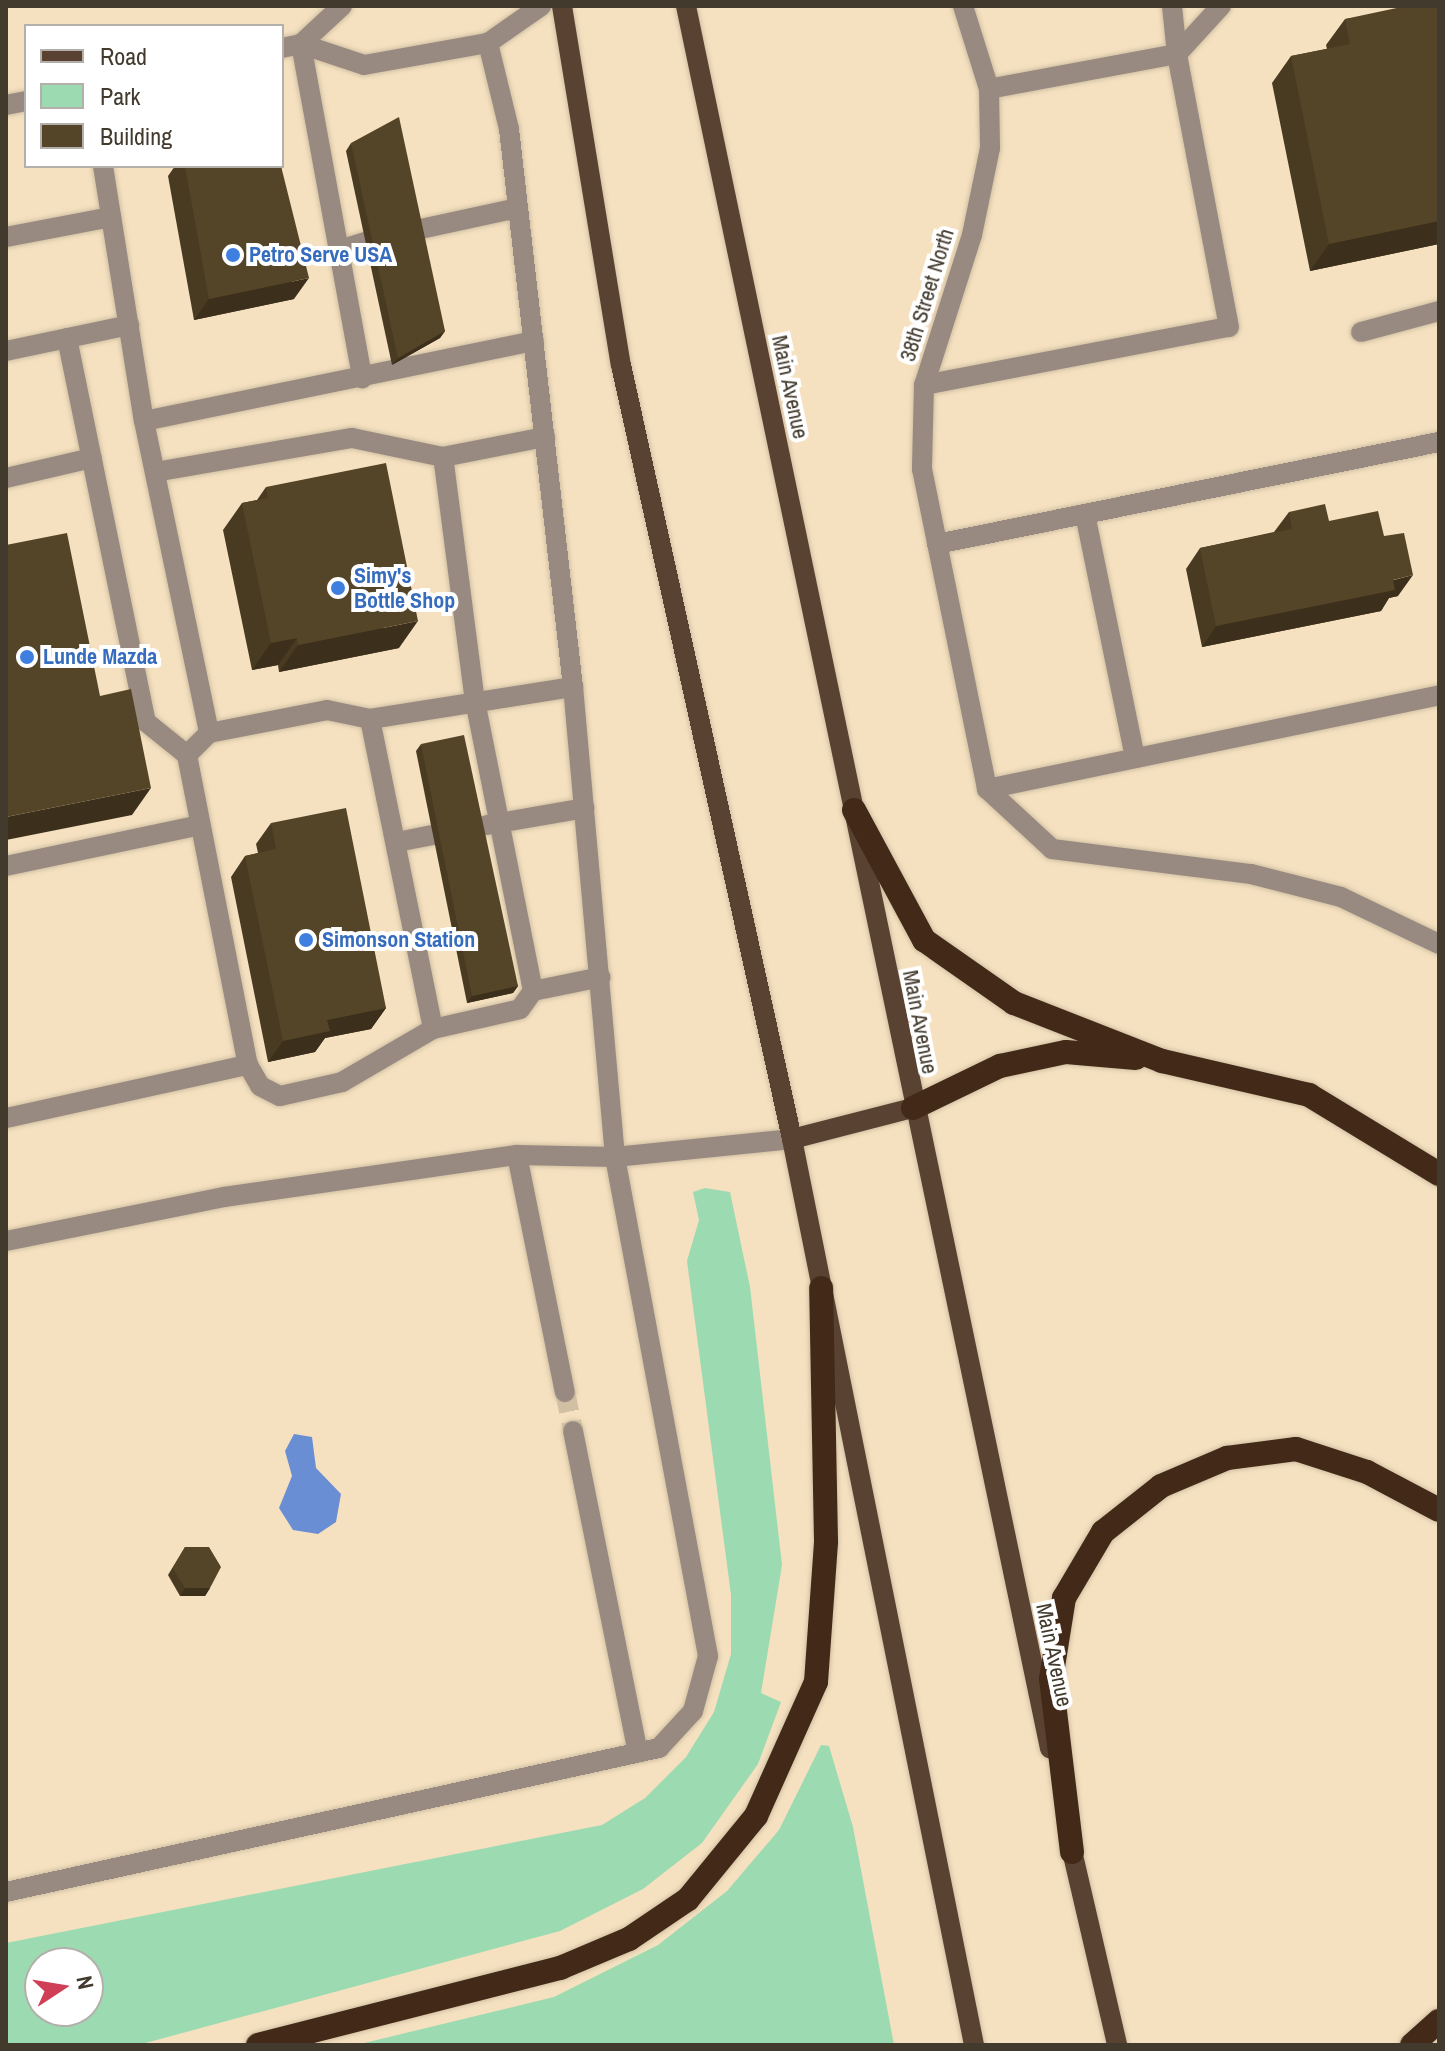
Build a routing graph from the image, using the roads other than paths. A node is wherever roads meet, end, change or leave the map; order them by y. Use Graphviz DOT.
graph roads {
  1 [pos="342,6"];
  2 [pos="541,6"];
  3 [pos="562,6"];
  4 [pos="686,6"];
  5 [pos="963,6"];
  6 [pos="1172,6"];
  7 [pos="1221,6"];
  8 [pos="488,43"];
  9 [pos="292,46"];
  10 [pos="1177,54"];
  11 [pos="989,89"];
  12 [pos="103,168"];
  13 [pos="518,208"];
  14 [pos="111,217"];
  15 [pos="416,230"];
  16 [pos="6,237"];
  17 [pos="366,242"];
  18 [pos="339,250"];
  19 [pos="1439,311"];
  20 [pos="129,325"];
  21 [pos="1361,332"];
  22 [pos="67,338"];
  23 [pos="534,341"];
  24 [pos="6,351"];
  25 [pos="362,378"];
  26 [pos="924,385"];
  27 [pos="144,421"];
  28 [pos="545,437"];
  29 [pos="1439,442"];
  30 [pos="443,457"];
  31 [pos="92,458"];
  32 [pos="155,472"];
  33 [pos="6,478"];
  34 [pos="1085,514"];
  35 [pos="937,544"];
  36 [pos="573,687"];
  37 [pos="1439,695"];
  38 [pos="475,702"];
  39 [pos="370,719"];
  40 [pos="209,733"];
  41 [pos="187,755"];
  42 [pos="1135,758"];
  43 [pos="987,789"];
  44 [pos="585,808"];
  45 [pos="854,810"];
  46 [pos="499,822"];
  47 [pos="200,825"];
  48 [pos="477,827"];
  49 [pos="433,835"];
  50 [pos="397,842"];
  51 [pos="6,866"];
  52 [pos="1439,944"];
  53 [pos="601,977"];
  54 [pos="533,991"];
  55 [pos="433,1029"];
  56 [pos="1162,1061"];
  57 [pos="248,1065"];
  58 [pos="913,1108"];
  59 [pos="6,1118"];
  60 [pos="792,1139"];
  61 [pos="517,1155"];
  62 [pos="615,1157"];
  63 [pos="1439,1174"];
  64 [pos="6,1241"];
  65 [pos="821,1288"];
  66 [pos="565,1392"];
  67 [pos="573,1431"];
  68 [pos="1439,1510"];
  69 [pos="638,1752"];
  70 [pos="1072,1852"];
  71 [pos="6,1892"];
  72 [pos="1439,2021"];
  73 [pos="258,2045"];
  74 [pos="974,2045"];
  75 [pos="1117,2045"];
  76 [pos="1412,2045"];
  1 -- 9 [label="street"];
  2 -- 8 [label="street"];
  3 -- 60 [label="main road"];
  4 -- 45 [label="main road, Main Avenue"];
  5 -- 11 [label="street, 38th Street North"];
  6 -- 10 [label="street"];
  7 -- 10 [label="street"];
  8 -- 9 [label="street"];
  8 -- 13 [label="street"];
  9 -- 18 [label="street"];
  10 -- 11 [label="street"];
  10 -- 26 [label="street"];
  11 -- 26 [label="street, 38th Street North"];
  12 -- 14 [label="street"];
  13 -- 15 [label="street"];
  13 -- 23 [label="street"];
  14 -- 16 [label="street"];
  14 -- 20 [label="street"];
  17 -- 18 [label="street"];
  18 -- 25 [label="street"];
  19 -- 21 [label="street"];
  20 -- 22 [label="street"];
  20 -- 27 [label="street"];
  22 -- 24 [label="street"];
  22 -- 31 [label="street"];
  23 -- 25 [label="street"];
  23 -- 28 [label="street"];
  25 -- 27 [label="street"];
  26 -- 35 [label="street, 38th Street North"];
  27 -- 32 [label="street"];
  28 -- 30 [label="street"];
  28 -- 36 [label="street"];
  29 -- 34 [label="street"];
  30 -- 32 [label="street"];
  30 -- 38 [label="street"];
  31 -- 33 [label="street"];
  31 -- 41 [label="street"];
  32 -- 40 [label="street"];
  34 -- 35 [label="street"];
  34 -- 42 [label="street"];
  35 -- 43 [label="street, 38th Street North"];
  36 -- 38 [label="street"];
  36 -- 44 [label="street"];
  37 -- 42 [label="street"];
  38 -- 39 [label="street"];
  38 -- 46 [label="street"];
  39 -- 40 [label="street"];
  39 -- 50 [label="street"];
  40 -- 41 [label="street"];
  41 -- 47 [label="street"];
  42 -- 43 [label="street"];
  43 -- 52 [label="street"];
  44 -- 46 [label="street"];
  44 -- 53 [label="street"];
  45 -- 56 [label="highway"];
  45 -- 58 [label="main road, Main Avenue"];
  46 -- 48 [label="street"];
  46 -- 54 [label="street"];
  47 -- 51 [label="street"];
  47 -- 57 [label="street"];
  49 -- 50 [label="street"];
  50 -- 55 [label="street"];
  53 -- 54 [label="street"];
  53 -- 62 [label="street"];
  54 -- 55 [label="street"];
  55 -- 57 [label="street"];
  56 -- 58 [label="highway"];
  56 -- 63 [label="highway"];
  57 -- 59 [label="street"];
  58 -- 60 [label="main road"];
  58 -- 70 [label="main road, Main Avenue"];
  60 -- 62 [label="street"];
  60 -- 65 [label="main road"];
  61 -- 62 [label="street"];
  61 -- 64 [label="street"];
  61 -- 66 [label="street"];
  62 -- 69 [label="street"];
  65 -- 73 [label="highway"];
  65 -- 74 [label="main road"];
  67 -- 69 [label="street"];
  68 -- 70 [label="highway"];
  69 -- 71 [label="street"];
  70 -- 75 [label="main road, Main Avenue"];
  72 -- 76 [label="highway"];
}
